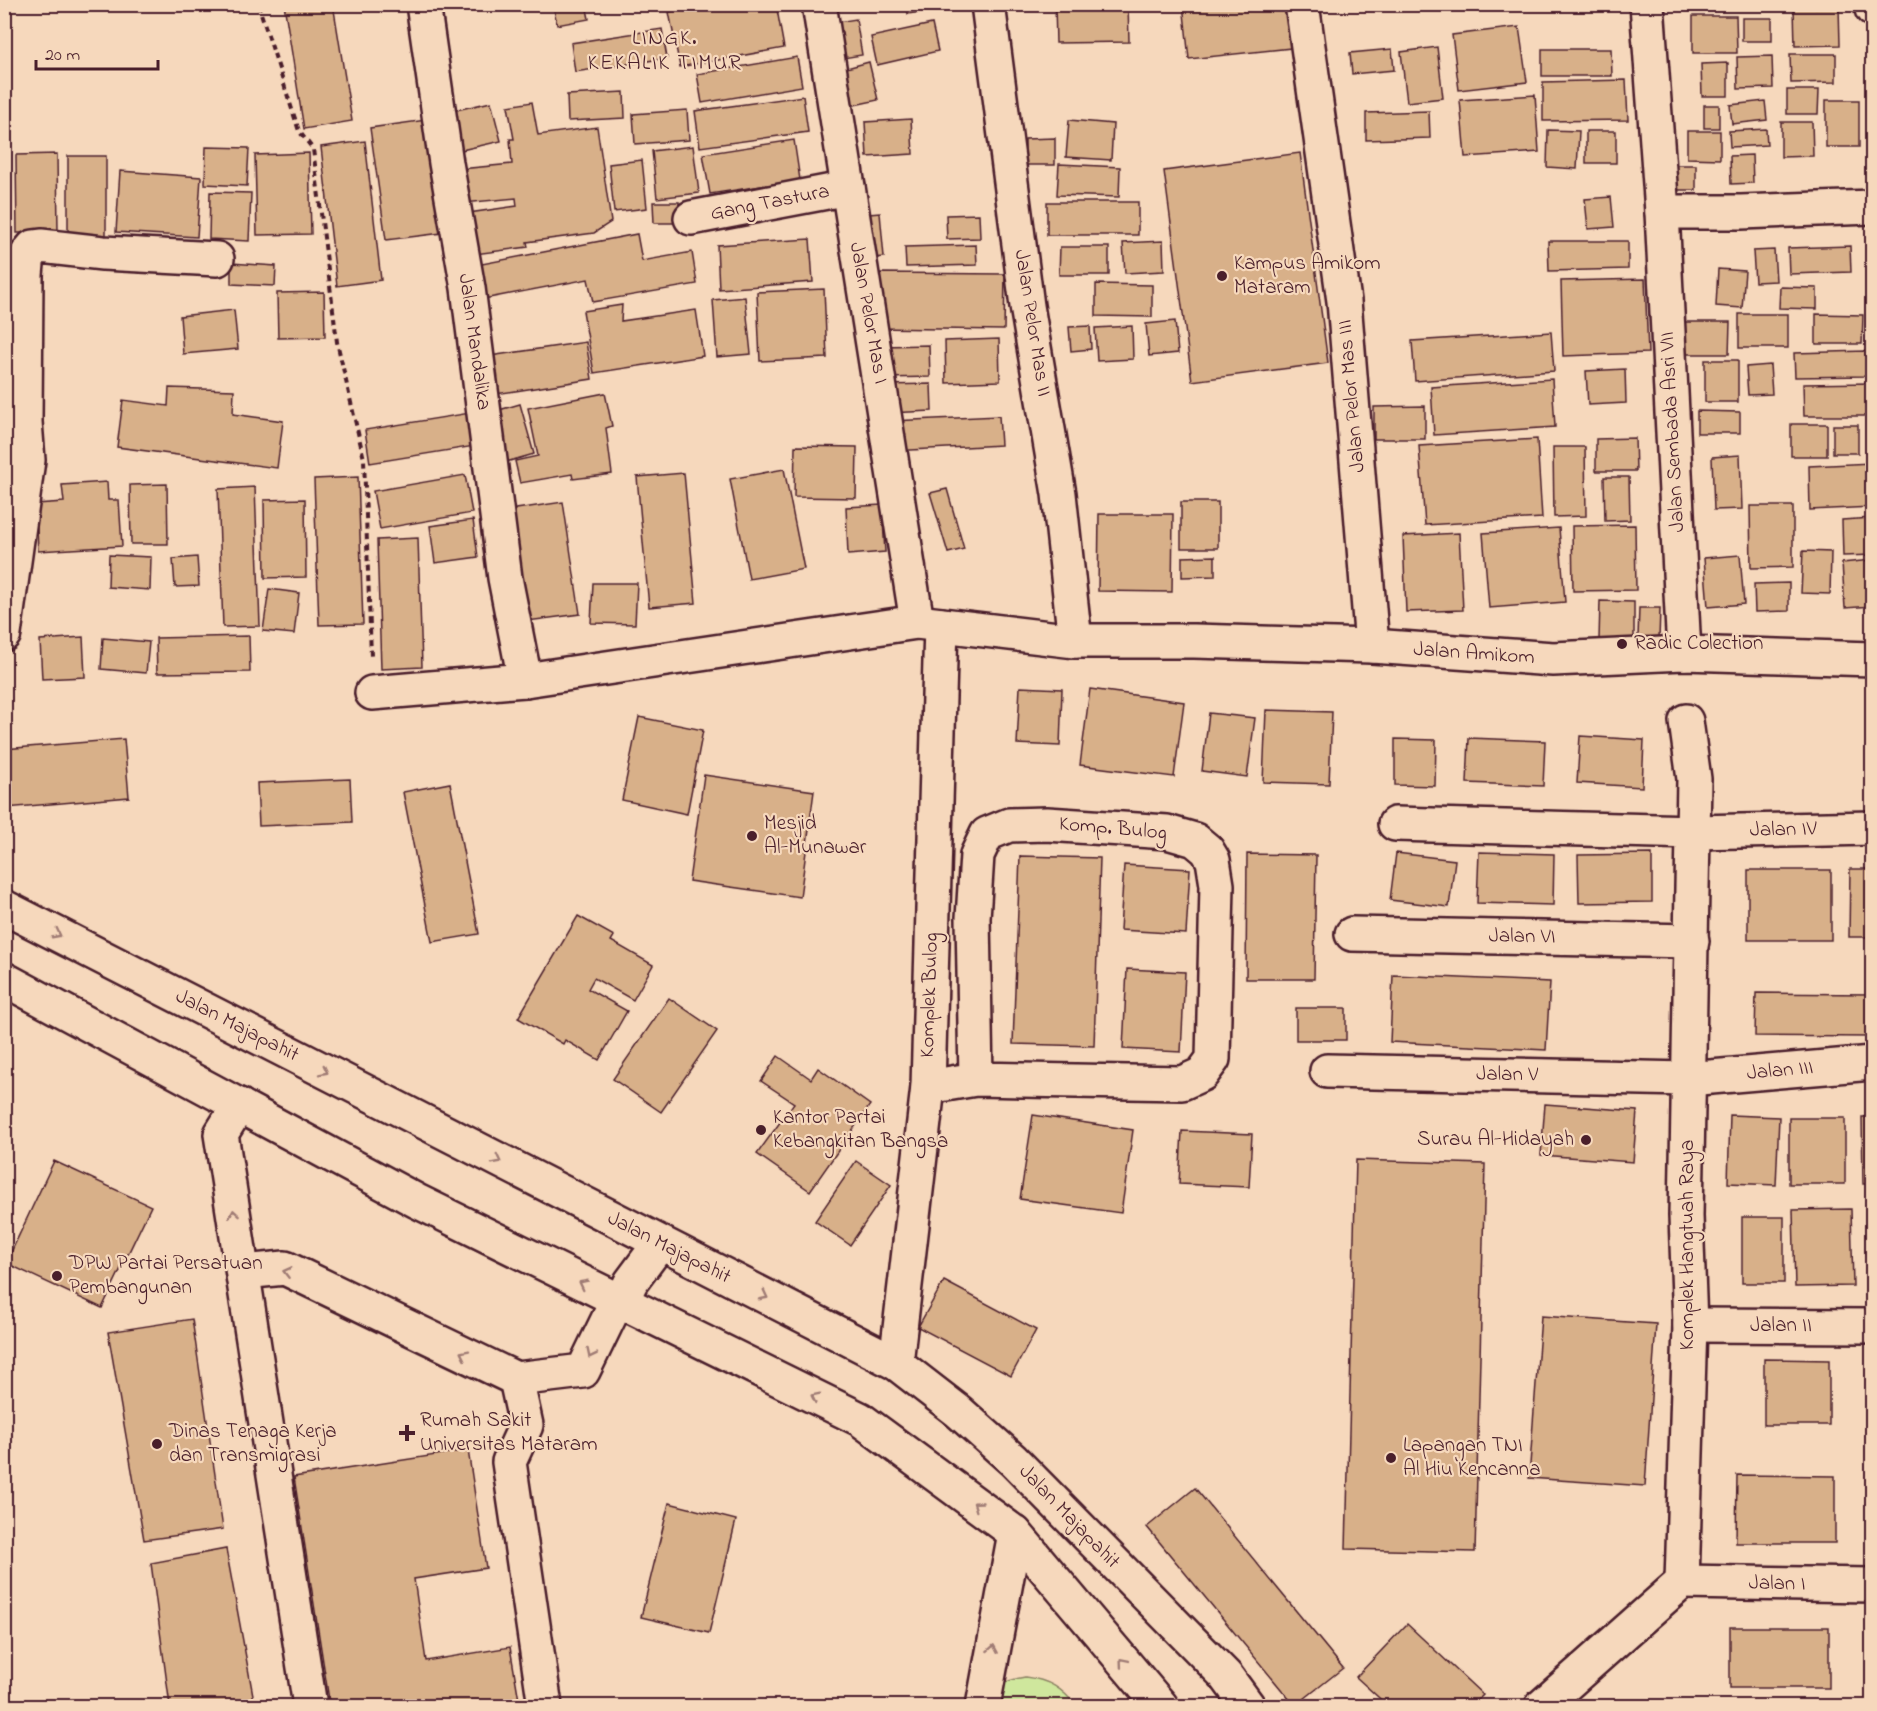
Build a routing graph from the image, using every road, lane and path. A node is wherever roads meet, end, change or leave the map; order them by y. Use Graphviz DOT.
graph roads {
  1 [pos="258,4"];
  2 [pos="423,4"];
  3 [pos="819,4"];
  4 [pos="988,4"];
  5 [pos="1302,4"];
  6 [pos="1647,4"];
  7 [pos="1872,4"];
  8 [pos="1872,9"];
  9 [pos="848,188"];
  10 [pos="1872,207"];
  11 [pos="1662,212"];
  12 [pos="691,218"];
  13 [pos="217,259"];
  14 [pos="929,624"];
  15 [pos="4,634"];
  16 [pos="1075,641"];
  17 [pos="1372,646"];
  18 [pos="1684,652"];
  19 [pos="1872,659"];
  20 [pos="525,680"];
  21 [pos="372,693"];
  22 [pos="1686,721"];
  23 [pos="1395,824"];
  24 [pos="1872,828"];
  25 [pos="1694,832"];
  26 [pos="4,907"];
  27 [pos="1352,934"];
  28 [pos="1692,941"];
  29 [pos="4,980"];
  30 [pos="1872,1063"];
  31 [pos="1327,1071"];
  32 [pos="976,1078"];
  33 [pos="1688,1078"];
  34 [pos="928,1087"];
  35 [pos="239,1105"];
  36 [pos="660,1243"];
  37 [pos="243,1272"];
  38 [pos="619,1302"];
  39 [pos="1690,1325"];
  40 [pos="1872,1326"];
  41 [pos="896,1363"];
  42 [pos="516,1379"];
  43 [pos="1015,1533"];
  44 [pos="1682,1582"];
  45 [pos="1872,1585"];
  46 [pos="310,1707"];
  47 [pos="546,1707"];
  48 [pos="983,1707"];
  49 [pos="1161,1707"];
  50 [pos="1248,1707"];
  51 [pos="1542,1707"];
  1 -- 21 [label="path"];
  2 -- 20 [label="street, Jalan Mandalika"];
  3 -- 9 [label="street, Jalan Pelor Mas I"];
  4 -- 16 [label="street, Jalan Pelor Mas II"];
  5 -- 17 [label="street, Jalan Pelor Mas III"];
  6 -- 11 [label="street, Jalan Sembada Asri VII"];
  7 -- 8 [label="street"];
  9 -- 12 [label="street, Gang Tastura"];
  9 -- 14 [label="street, Jalan Pelor Mas I"];
  10 -- 11 [label="street"];
  11 -- 18 [label="street, Jalan Sembada Asri VII"];
  13 -- 15 [label="street"];
  14 -- 16 [label="street, Jalan Amikom"];
  14 -- 20 [label="street, Jalan Amikom"];
  14 -- 34 [label="street, Komplek Bulog"];
  16 -- 17 [label="street, Jalan Amikom"];
  17 -- 18 [label="street, Jalan Amikom"];
  18 -- 19 [label="street, Jalan Amikom"];
  20 -- 21 [label="street, Jalan Amikom"];
  22 -- 25 [label="street, Komplek Hangtuah Raya"];
  23 -- 25 [label="street, Jalan IV"];
  24 -- 25 [label="street, Jalan IV"];
  25 -- 28 [label="street, Komplek Hangtuah Raya"];
  26 -- 36 [label="street, Jalan Majapahit, one-way"];
  27 -- 28 [label="street, Jalan VI"];
  28 -- 33 [label="street, Komplek Hangtuah Raya"];
  29 -- 35 [label="street"];
  30 -- 33 [label="street, Jalan III"];
  31 -- 33 [label="street, Jalan V"];
  32 -- 32 [label="street, Komp. Bulog"];
  32 -- 34 [label="street, Komp. Bulog"];
  33 -- 39 [label="street, Komplek Hangtuah Raya"];
  34 -- 41 [label="street, Komplek Bulog"];
  37 -- 35 [label="street, one-way"];
  38 -- 35 [label="street, one-way"];
  36 -- 38 [label="street"];
  36 -- 41 [label="street, Jalan Majapahit, one-way"];
  42 -- 37 [label="street, one-way"];
  37 -- 46 [label="street"];
  38 -- 42 [label="street, one-way"];
  43 -- 38 [label="street, one-way"];
  39 -- 40 [label="street, Jalan II"];
  39 -- 44 [label="street, Komplek Hangtuah Raya"];
  41 -- 50 [label="street, Jalan Majapahit"];
  42 -- 47 [label="street"];
  48 -- 43 [label="street, one-way"];
  49 -- 43 [label="street, one-way"];
  44 -- 45 [label="street, Jalan I"];
  44 -- 51 [label="street"];
}
